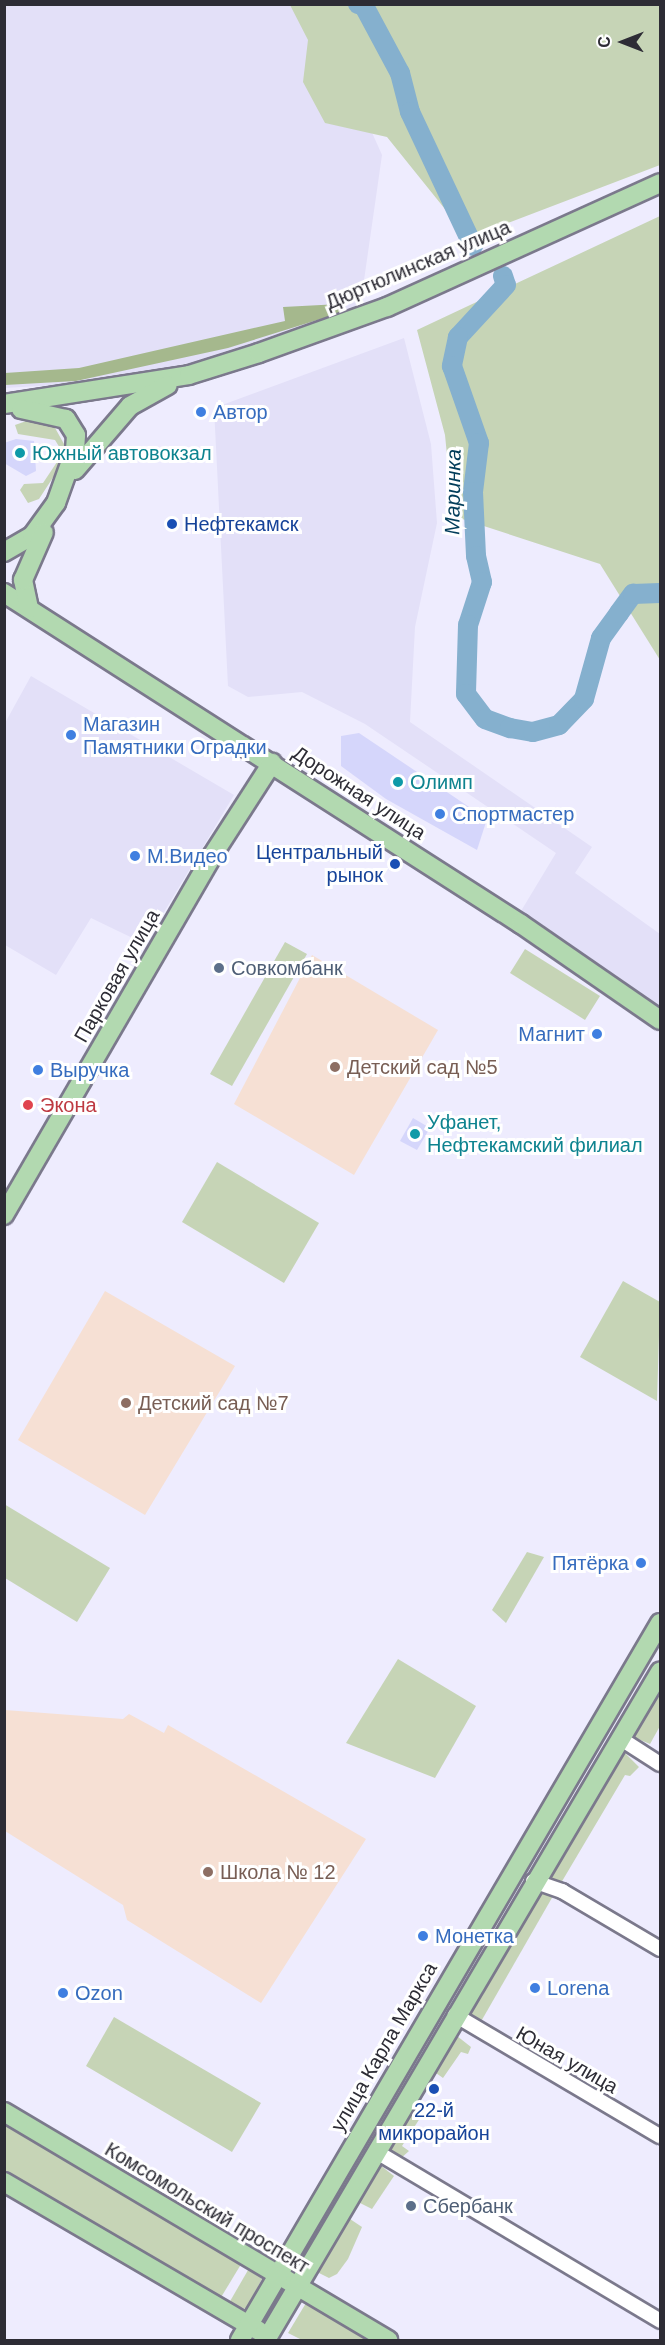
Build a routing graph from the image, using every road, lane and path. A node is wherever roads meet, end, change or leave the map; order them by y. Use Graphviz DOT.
graph roads {
  1 [pos="660,183"];
  2 [pos="189,375"];
  3 [pos="4,405"];
  4 [pos="66,484"];
  5 [pos="56,503"];
  6 [pos="4,552"];
  7 [pos="4,593"];
  8 [pos="29,608"];
  9 [pos="272,763"];
  10 [pos="660,1020"];
  11 [pos="4,1215"];
  12 [pos="660,1623"];
  13 [pos="644,1651"];
  14 [pos="660,1661"];
  15 [pos="660,1672"];
  16 [pos="621,1739"];
  17 [pos="660,1764"];
  18 [pos="533,1881"];
  19 [pos="660,1950"];
  20 [pos="455,2014"];
  21 [pos="4,2112"];
  22 [pos="660,2136"];
  23 [pos="376,2152"];
  24 [pos="4,2182"];
  25 [pos="277,2277"];
  26 [pos="295,2287"];
  27 [pos="660,2321"];
  28 [pos="245,2333"];
  29 [pos="270,2339"];
  30 [pos="388,2340"];
  1 -- 2 [label="main road, Дюртюлинская улица"];
  2 -- 3 [label="main road"];
  2 -- 4 [label="main road"];
  3 -- 4 [label="main road"];
  4 -- 5 [label="main road"];
  5 -- 6 [label="main road"];
  5 -- 8 [label="main road"];
  7 -- 8 [label="main road, Дорожная улица"];
  8 -- 9 [label="main road, Дорожная улица"];
  9 -- 10 [label="main road, Дорожная улица"];
  9 -- 11 [label="main road, Парковая улица"];
  12 -- 13 [label="main road, улица Карла Маркса"];
  13 -- 14 [label="main road"];
  13 -- 25 [label="main road, улица Карла Маркса"];
  15 -- 16 [label="main road"];
  16 -- 17 [label="street"];
  16 -- 18 [label="main road"];
  18 -- 19 [label="street"];
  18 -- 20 [label="main road"];
  20 -- 22 [label="street, Юная улица"];
  20 -- 23 [label="main road"];
  21 -- 25 [label="main road, Комсомольский проспект"];
  23 -- 26 [label="main road"];
  23 -- 27 [label="street"];
  24 -- 28 [label="main road"];
  25 -- 26 [label="main road, Комсомольский проспект"];
  25 -- 28 [label="main road, улица Карла Маркса"];
  26 -- 29 [label="main road"];
  26 -- 30 [label="main road, Комсомольский проспект"];
  28 -- 29 [label="main road"];
}
